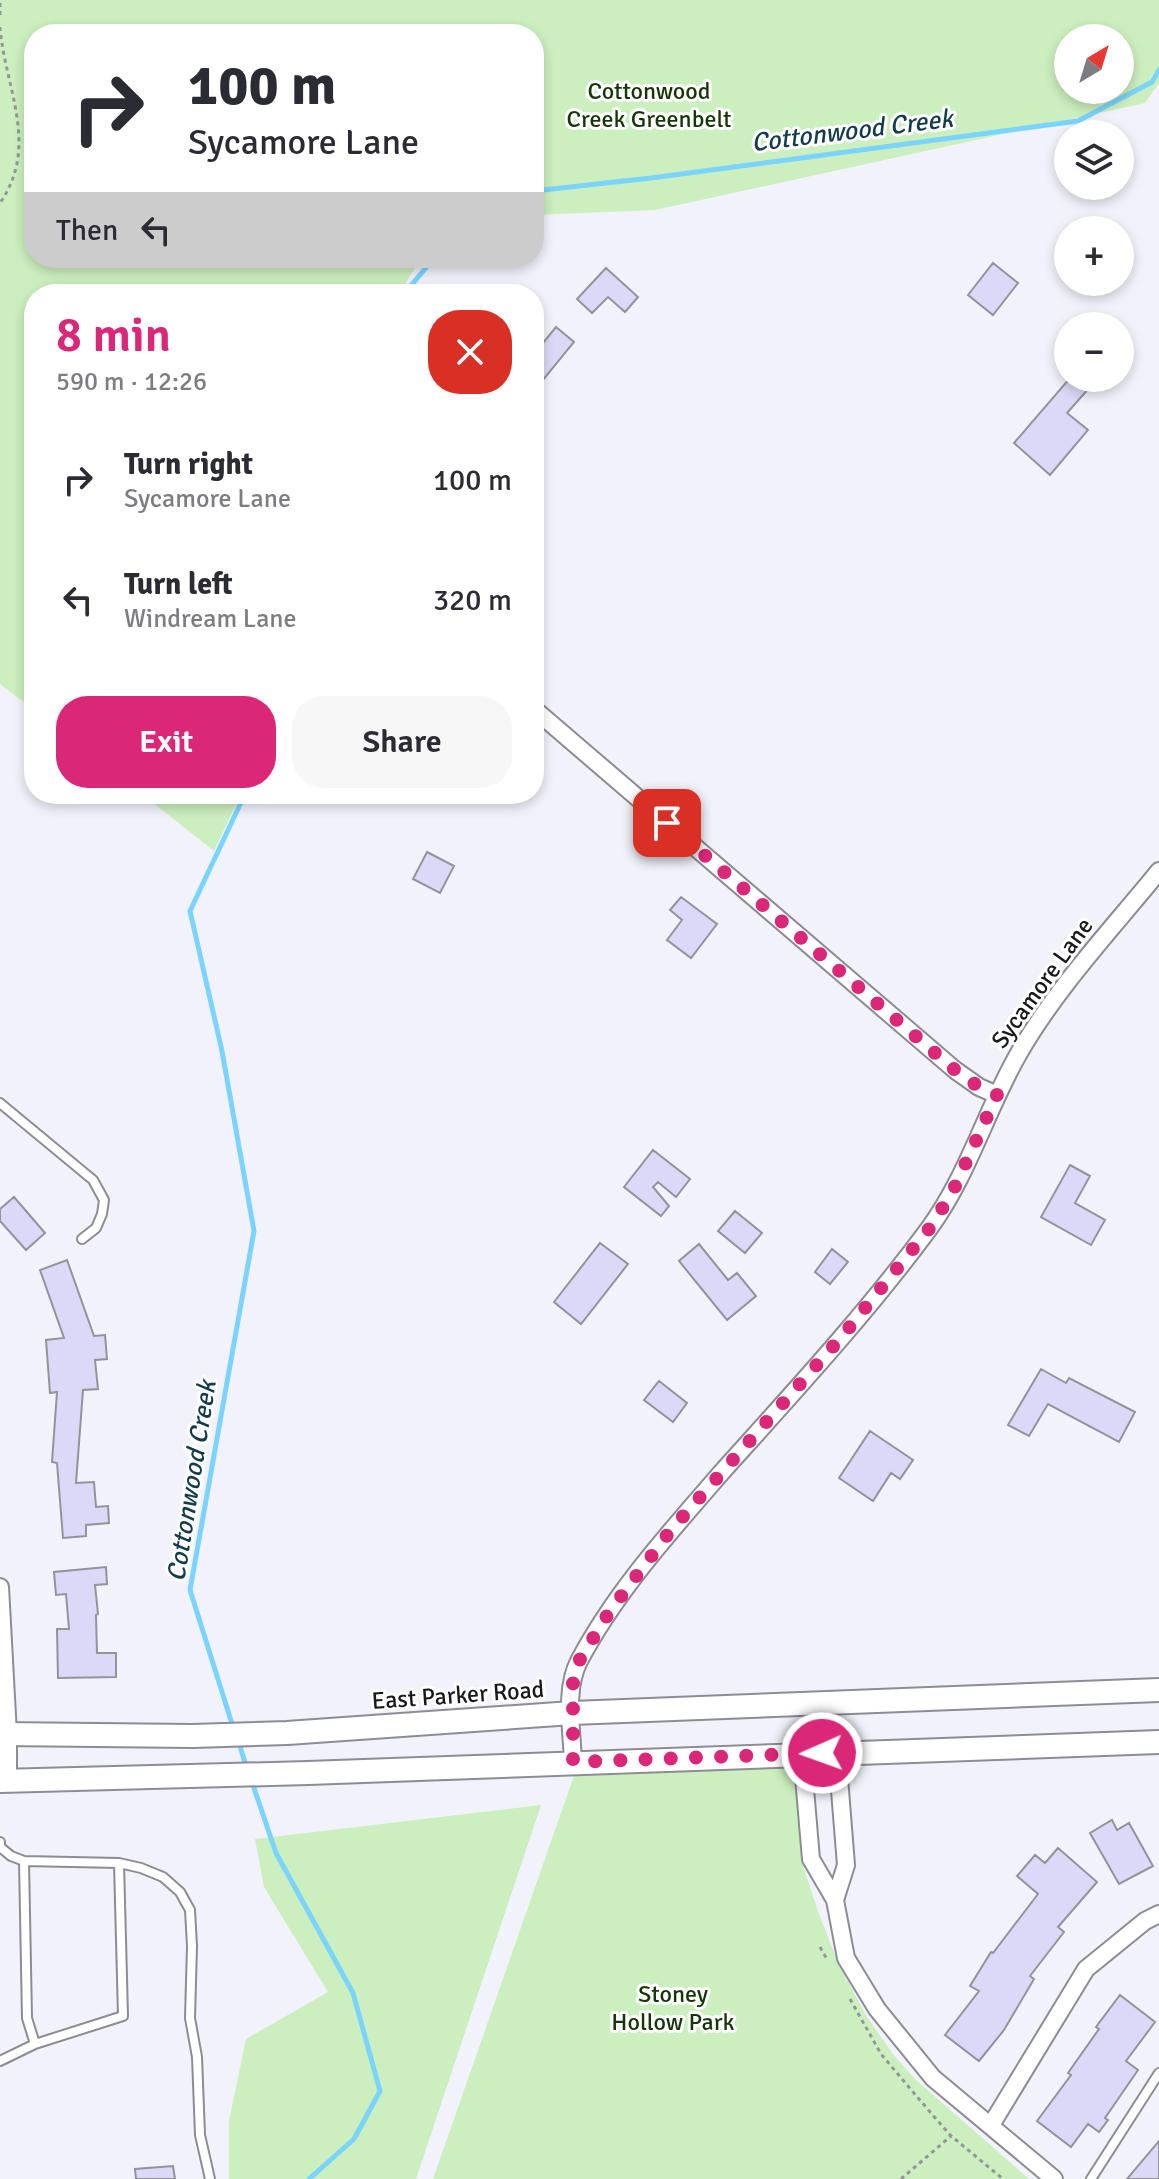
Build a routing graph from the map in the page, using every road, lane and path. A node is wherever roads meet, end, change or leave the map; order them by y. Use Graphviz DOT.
graph roads {
  1 [pos="0,0"];
  2 [pos="0,15"];
  3 [pos="0,27"];
  4 [pos="0,203"];
  5 [pos="544,718"];
  6 [pos="1159,871"];
  7 [pos="997,1095"];
  8 [pos="0,1103"];
  9 [pos="82,1239"];
  10 [pos="0,1587"];
  11 [pos="1159,1690"];
  12 [pos="3,1696"];
  13 [pos="820,1703"];
  14 [pos="572,1713"];
  15 [pos="4,1734"];
  16 [pos="1159,1742"];
  17 [pos="822,1753"];
  18 [pos="573,1762"];
  19 [pos="3,1785"];
  20 [pos="0,1842"];
  21 [pos="24,1861"];
  22 [pos="119,1863"];
  23 [pos="835,1900"];
  24 [pos="1159,1914"];
  25 [pos="820,1947"];
  26 [pos="828,1960"];
  27 [pos="851,2000"];
  28 [pos="35,2044"];
  29 [pos="0,2061"];
  30 [pos="1159,2073"];
  31 [pos="991,2125"];
  32 [pos="951,2136"];
  33 [pos="210,2179"];
  34 [pos="901,2179"];
  35 [pos="1003,2179"];
  36 [pos="1054,2179"];
  37 [pos="1091,2179"];
  1 -- 2 [label="path"];
  3 -- 4 [label="path"];
  5 -- 7 [label="street"];
  6 -- 7 [label="street, Sycamore Lane"];
  7 -- 14 [label="street, Sycamore Lane"];
  8 -- 9 [label="lane"];
  10 -- 12 [label="street"];
  11 -- 13 [label="main road, East Parker Road"];
  12 -- 15 [label="street"];
  13 -- 14 [label="main road, East Parker Road"];
  13 -- 17 [label="street"];
  14 -- 15 [label="main road, East Parker Road"];
  14 -- 18 [label="street, Sycamore Lane"];
  15 -- 19 [label="street"];
  16 -- 17 [label="main road"];
  17 -- 18 [label="main road"];
  17 -- 23 [label="street"];
  17 -- 23 [label="street"];
  18 -- 19 [label="main road"];
  20 -- 21 [label="lane"];
  21 -- 22 [label="lane"];
  21 -- 28 [label="lane"];
  22 -- 28 [label="lane"];
  22 -- 33 [label="lane"];
  23 -- 31 [label="street"];
  24 -- 31 [label="street"];
  25 -- 26 [label="path"];
  27 -- 32 [label="path"];
  28 -- 29 [label="lane"];
  30 -- 37 [label="lane"];
  31 -- 36 [label="street"];
  32 -- 34 [label="path"];
  32 -- 35 [label="path"];
}
